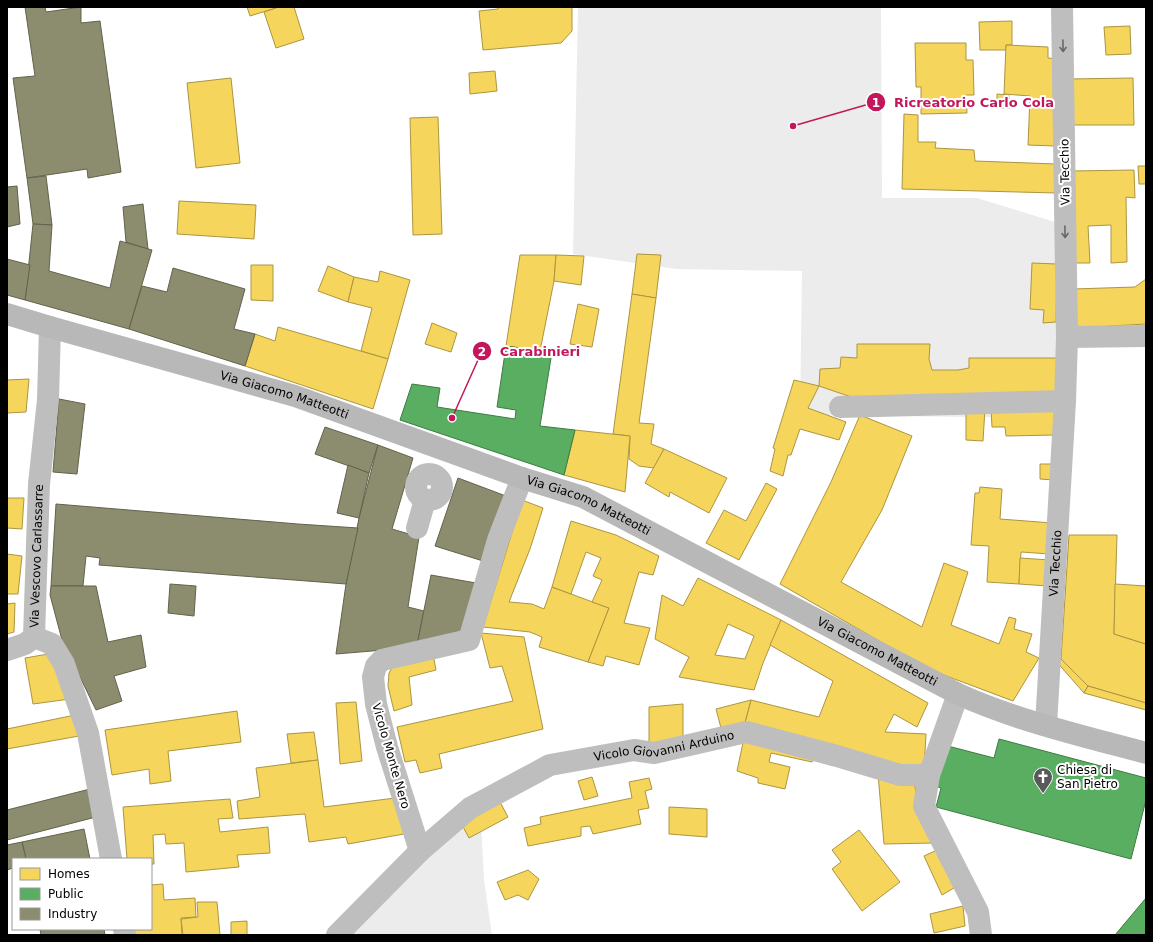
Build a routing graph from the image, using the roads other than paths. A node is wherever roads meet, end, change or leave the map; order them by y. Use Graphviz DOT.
graph roads {
  1 [pos="1062,7"];
  2 [pos="7,314"];
  3 [pos="50,327"];
  4 [pos="1146,336"];
  5 [pos="1066,337"];
  6 [pos="1066,401"];
  7 [pos="840,407"];
  8 [pos="443,450"];
  9 [pos="522,478"];
  10 [pos="417,528"];
  11 [pos="34,637"];
  12 [pos="7,650"];
  13 [pos="958,694"];
  14 [pos="1046,725"];
  15 [pos="1146,753"];
  16 [pos="928,775"];
  17 [pos="420,851"];
  18 [pos="111,858"];
  19 [pos="337,935"];
  20 [pos="981,935"];
  1 -- 5 [label="street, Via Tecchio, one-way"];
  2 -- 3 [label="street, Via Giacomo Matteotti"];
  3 -- 8 [label="street, Via Giacomo Matteotti"];
  3 -- 11 [label="street, Via Vescovo Carlassarre"];
  4 -- 5 [label="street"];
  5 -- 6 [label="street, Via Tecchio"];
  6 -- 7 [label="street"];
  6 -- 14 [label="street, Via Tecchio"];
  8 -- 9 [label="street, Via Giacomo Matteotti"];
  8 -- 10 [label="street"];
  9 -- 13 [label="street, Via Giacomo Matteotti"];
  9 -- 17 [label="street, Vicolo Monte Nero"];
  11 -- 12 [label="street"];
  11 -- 18 [label="street, Via Vescovo Carlassarre"];
  13 -- 14 [label="street, Via Giacomo Matteotti"];
  13 -- 16 [label="street"];
  14 -- 15 [label="street, Via Giacomo Matteotti"];
  16 -- 17 [label="street, Vicolo Giovanni Arduino"];
  16 -- 20 [label="street"];
  17 -- 19 [label="street"];
}
